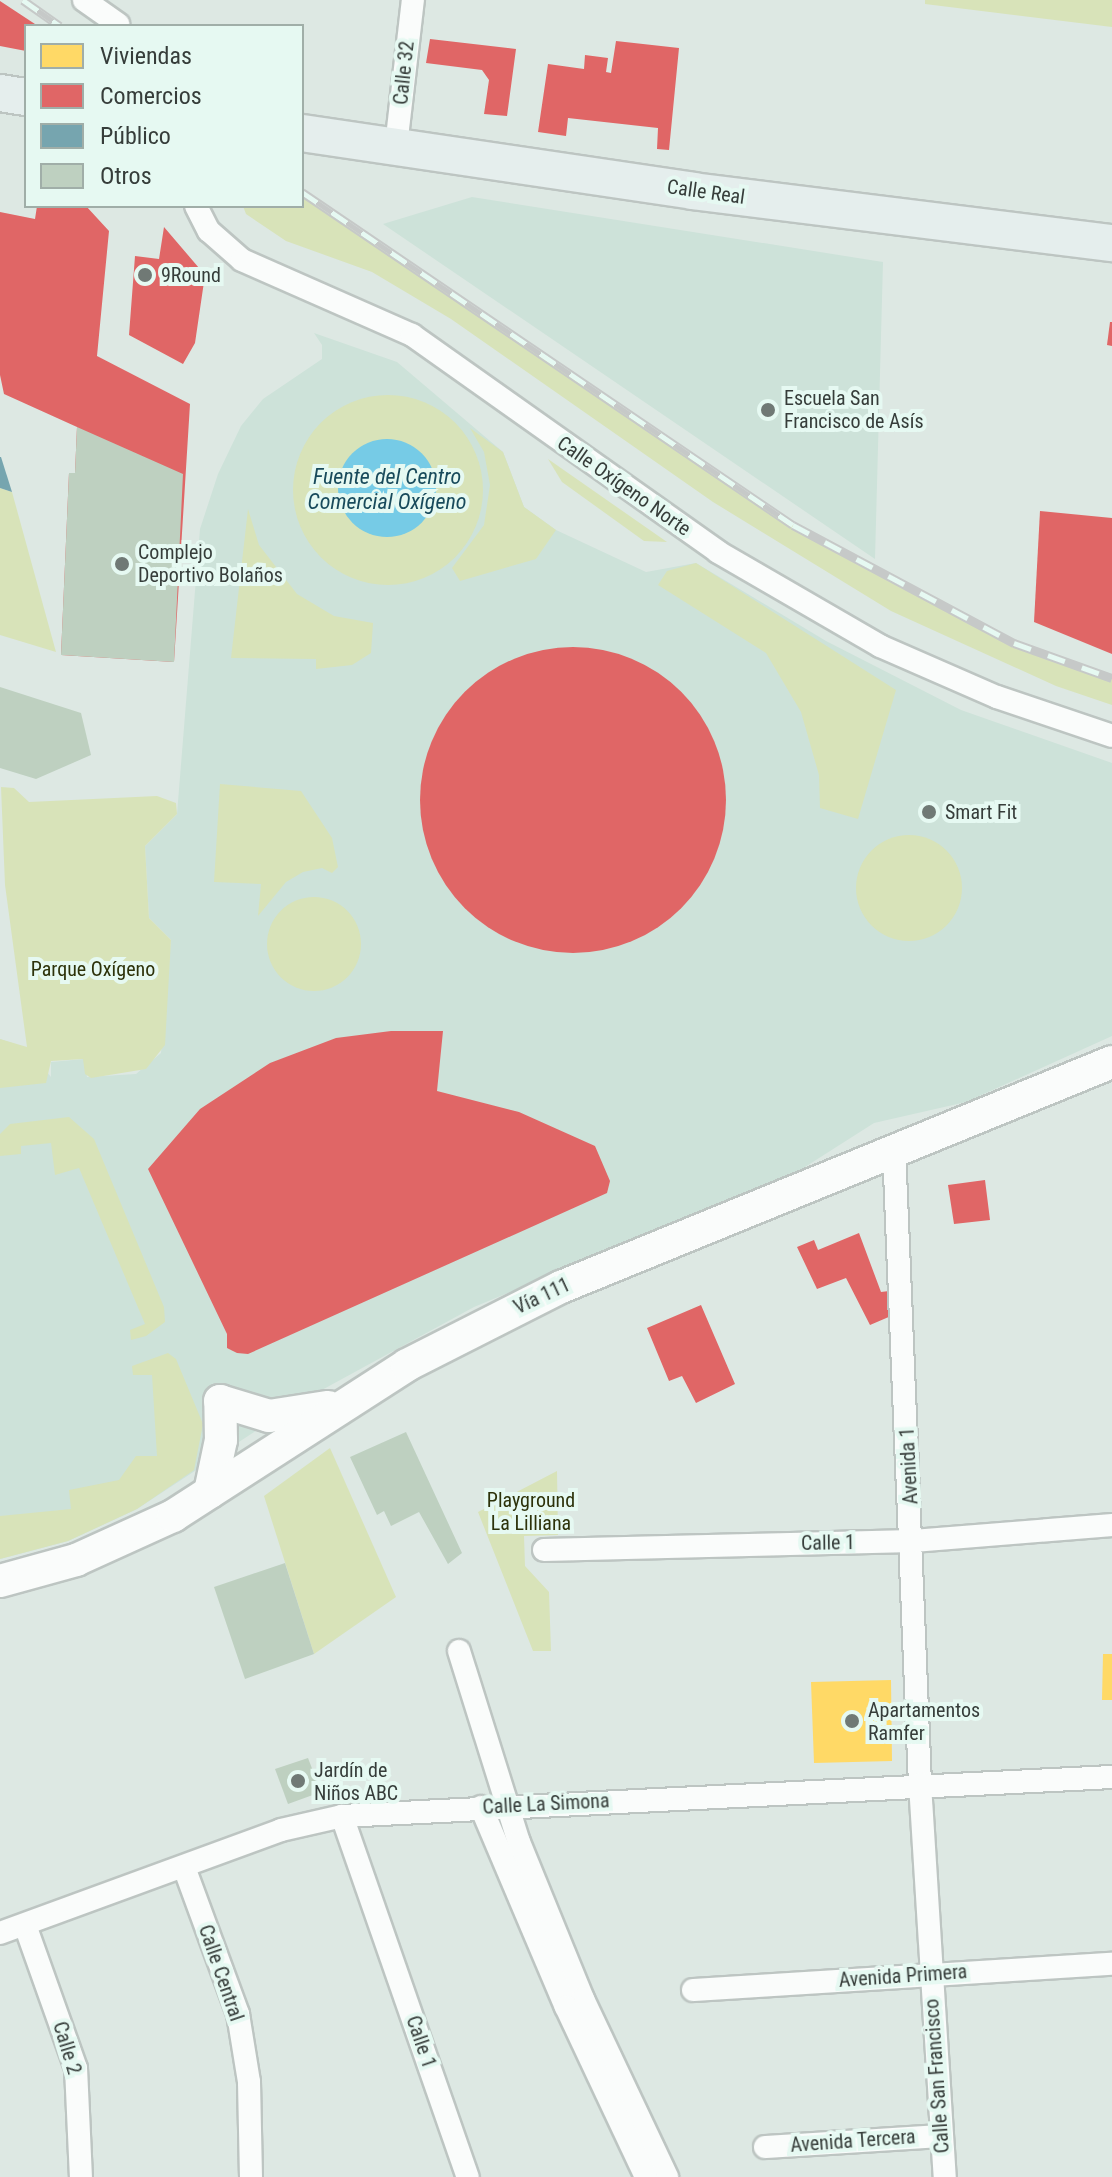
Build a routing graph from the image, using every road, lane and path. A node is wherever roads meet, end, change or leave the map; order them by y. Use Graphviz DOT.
graph roads {
  1 [pos="84,0"];
  2 [pos="413,0"];
  3 [pos="118,24"];
  4 [pos="0,93"];
  5 [pos="24,97"];
  6 [pos="304,133"];
  7 [pos="396,146"];
  8 [pos="197,208"];
  9 [pos="1112,243"];
  10 [pos="1112,738"];
  11 [pos="1112,1062"];
  12 [pos="894,1148"];
  13 [pos="347,1402"];
  14 [pos="210,1492"];
  15 [pos="1112,1525"];
  16 [pos="913,1541"];
  17 [pos="544,1550"];
  18 [pos="0,1581"];
  19 [pos="459,1651"];
  20 [pos="1112,1777"];
  21 [pos="920,1784"];
  22 [pos="481,1807"];
  23 [pos="510,1807"];
  24 [pos="342,1816"];
  25 [pos="184,1867"];
  26 [pos="25,1925"];
  27 [pos="0,1933"];
  28 [pos="1112,1964"];
  29 [pos="930,1974"];
  30 [pos="693,1990"];
  31 [pos="942,2136"];
  32 [pos="765,2147"];
  33 [pos="81,2177"];
  34 [pos="251,2177"];
  35 [pos="468,2177"];
  36 [pos="646,2177"];
  37 [pos="667,2177"];
  38 [pos="945,2177"];
  1 -- 3 [label="street"];
  2 -- 7 [label="street, Calle 32"];
  4 -- 5 [label="main road"];
  6 -- 7 [label="main road, Calle Real"];
  7 -- 9 [label="main road, Calle Real"];
  8 -- 10 [label="street, Calle Oxígeno Norte"];
  11 -- 12 [label="main road, Vía 111"];
  12 -- 13 [label="main road, Vía 111"];
  12 -- 16 [label="street, Avenida 1"];
  13 -- 14 [label="main road, Vía 111"];
  13 -- 14 [label="main road"];
  14 -- 18 [label="main road, Vía 111"];
  15 -- 16 [label="street, Calle 1"];
  16 -- 17 [label="street, Calle 1"];
  16 -- 21 [label="street, Avenida 1"];
  19 -- 23 [label="street"];
  20 -- 21 [label="street, Calle La Simona"];
  21 -- 23 [label="street, Calle La Simona"];
  21 -- 29 [label="street, Calle San Francisco"];
  22 -- 23 [label="street, Calle La Simona"];
  22 -- 24 [label="street, Calle La Simona"];
  22 -- 36 [label="street"];
  23 -- 37 [label="street"];
  24 -- 25 [label="street, Calle La Simona"];
  24 -- 35 [label="street, Calle 1"];
  25 -- 26 [label="street, Calle La Simona"];
  25 -- 34 [label="street, Calle Central"];
  26 -- 27 [label="street, Calle La Simona"];
  26 -- 33 [label="street, Calle 2"];
  28 -- 29 [label="street, Avenida Primera"];
  29 -- 30 [label="street, Avenida Primera"];
  29 -- 31 [label="street, Calle San Francisco"];
  31 -- 32 [label="street, Avenida Tercera"];
  31 -- 38 [label="street, Calle San Francisco"];
}
